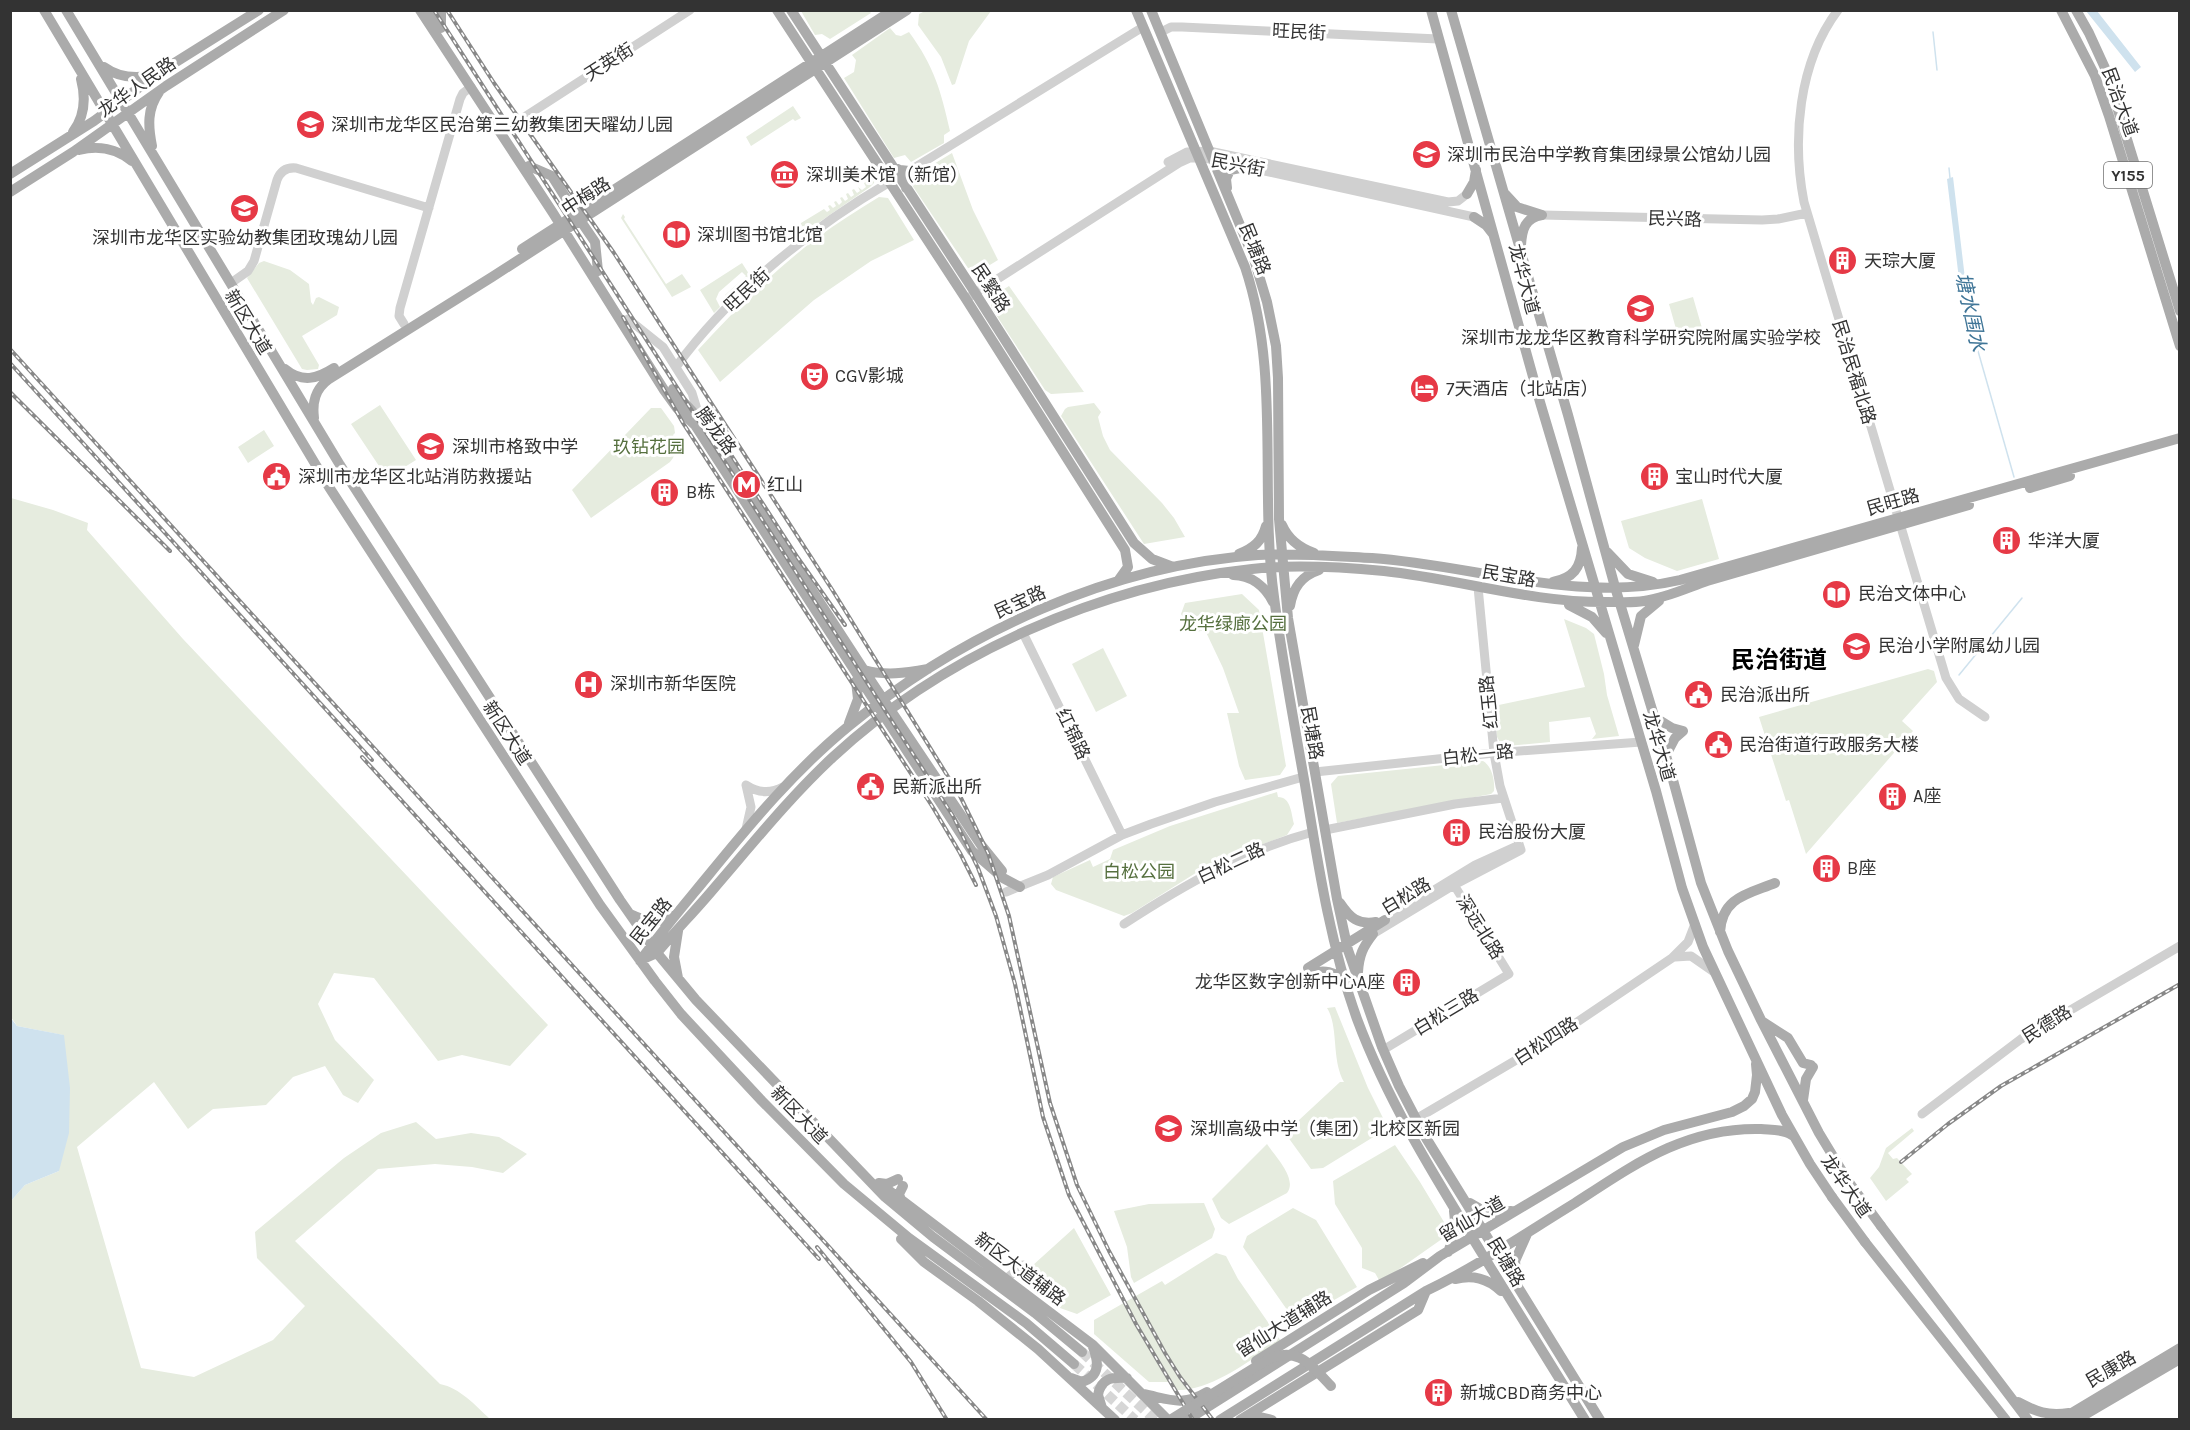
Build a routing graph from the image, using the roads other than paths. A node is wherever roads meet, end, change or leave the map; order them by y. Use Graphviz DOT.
graph roads {
  1 [pos="44,10"];
  2 [pos="66,10"];
  3 [pos="259,10"];
  4 [pos="284,10"];
  5 [pos="420,10"];
  6 [pos="429,10"];
  7 [pos="441,10"];
  8 [pos="682,10"];
  9 [pos="690,10"];
  10 [pos="777,10"];
  11 [pos="791,10"];
  12 [pos="893,10"];
  13 [pos="907,10"];
  14 [pos="1136,10"];
  15 [pos="1151,10"];
  16 [pos="1431,10"];
  17 [pos="1451,10"];
  18 [pos="1838,10"];
  19 [pos="2061,10"];
  20 [pos="2076,10"];
  21 [pos="1143,27"];
  22 [pos="441,28"];
  23 [pos="1161,32"];
  24 [pos="1438,39"];
  25 [pos="796,40"];
  26 [pos="809,40"];
  27 [pos="840,49"];
  28 [pos="98,61"];
  29 [pos="818,63"];
  30 [pos="78,67"];
  31 [pos="160,72"];
  32 [pos="793,79"];
  33 [pos="831,84"];
  34 [pos="166,86"];
  35 [pos="471,87"];
  36 [pos="121,100"];
  37 [pos="105,112"];
  38 [pos="128,112"];
  39 [pos="529,113"];
  40 [pos="112,124"];
  41 [pos="506,129"];
  42 [pos="67,139"];
  43 [pos="73,152"];
  44 [pos="1196,154"];
  45 [pos="1211,155"];
  46 [pos="154,156"];
  47 [pos="891,165"];
  48 [pos="138,166"];
  49 [pos="1250,166"];
  50 [pos="1476,167"];
  51 [pos="529,169"];
  52 [pos="909,171"];
  53 [pos="10,174"];
  54 [pos="888,183"];
  55 [pos="906,188"];
  56 [pos="1501,188"];
  57 [pos="10,192"];
  58 [pos="1227,194"];
  59 [pos="1467,194"];
  60 [pos="429,208"];
  61 [pos="1807,213"];
  62 [pos="1542,215"];
  63 [pos="578,217"];
  64 [pos="1474,217"];
  65 [pos="565,226"];
  66 [pos="1496,240"];
  67 [pos="1520,253"];
  68 [pos="598,271"];
  69 [pos="231,283"];
  70 [pos="969,294"];
  71 [pos="2180,310"];
  72 [pos="628,319"];
  73 [pos="404,324"];
  74 [pos="2180,346"];
  75 [pos="278,363"];
  76 [pos="676,367"];
  77 [pos="700,419"];
  78 [pos="317,427"];
  79 [pos="2180,438"];
  80 [pos="2180,445"];
  81 [pos="1273,519"];
  82 [pos="1898,522"];
  83 [pos="1583,542"];
  84 [pos="1604,549"];
  85 [pos="1270,555"];
  86 [pos="1282,555"];
  87 [pos="1323,556"];
  88 [pos="1230,558"];
  89 [pos="1176,567"];
  90 [pos="1282,567"];
  91 [pos="1270,568"];
  92 [pos="1324,568"];
  93 [pos="1218,574"];
  94 [pos="1118,581"];
  95 [pos="1547,584"];
  96 [pos="1665,584"];
  97 [pos="1478,587"];
  98 [pos="1596,587"];
  99 [pos="1615,587"];
  100 [pos="1667,596"];
  101 [pos="1558,600"];
  102 [pos="1600,602"];
  103 [pos="1619,602"];
  104 [pos="1275,607"];
  105 [pos="1288,618"];
  106 [pos="1023,633"];
  107 [pos="1611,640"];
  108 [pos="1633,649"];
  109 [pos="931,668"];
  110 [pos="852,669"];
  111 [pos="864,670"];
  112 [pos="880,702"];
  113 [pos="887,713"];
  114 [pos="1654,717"];
  115 [pos="1985,717"];
  116 [pos="844,731"];
  117 [pos="1641,741"];
  118 [pos="1494,753"];
  119 [pos="1666,755"];
  120 [pos="1316,772"];
  121 [pos="1303,777"];
  122 [pos="788,784"];
  123 [pos="1503,798"];
  124 [pos="1325,830"];
  125 [pos="1313,832"];
  126 [pos="742,835"];
  127 [pos="1122,836"];
  128 [pos="1520,847"];
  129 [pos="1453,882"];
  130 [pos="1775,883"];
  131 [pos="1023,886"];
  132 [pos="1006,892"];
  133 [pos="1337,899"];
  134 [pos="680,911"];
  135 [pos="1328,912"];
  136 [pos="630,914"];
  137 [pos="1385,920"];
  138 [pos="1124,924"];
  139 [pos="1695,924"];
  140 [pos="678,931"];
  141 [pos="1720,932"];
  142 [pos="1373,934"];
  143 [pos="1347,946"];
  144 [pos="2180,946"];
  145 [pos="654,949"];
  146 [pos="1336,953"];
  147 [pos="1672,958"];
  148 [pos="640,961"];
  149 [pos="1309,971"];
  150 [pos="1714,972"];
  151 [pos="1509,974"];
  152 [pos="681,983"];
  153 [pos="1346,986"];
  154 [pos="1360,986"];
  155 [pos="1761,1020"];
  156 [pos="1383,1050"];
  157 [pos="1755,1057"];
  158 [pos="1804,1104"];
  159 [pos="1922,1114"];
  160 [pos="1722,1115"];
  161 [pos="1416,1119"];
  162 [pos="1722,1130"];
  163 [pos="1792,1135"];
  164 [pos="843,1155"];
  165 [pos="879,1183"];
  166 [pos="1462,1196"];
  167 [pos="902,1200"];
  168 [pos="1452,1205"];
  169 [pos="870,1206"];
  170 [pos="1526,1206"];
  171 [pos="1484,1232"];
  172 [pos="1529,1232"];
  173 [pos="1473,1238"];
  174 [pos="1496,1251"];
  175 [pos="1444,1254"];
  176 [pos="1485,1258"];
  177 [pos="1023,1264"];
  178 [pos="1007,1278"];
  179 [pos="1449,1280"];
  180 [pos="1518,1288"];
  181 [pos="1426,1291"];
  182 [pos="1509,1298"];
  183 [pos="1534,1314"];
  184 [pos="1523,1322"];
  185 [pos="1093,1345"];
  186 [pos="2180,1348"];
  187 [pos="1082,1352"];
  188 [pos="2180,1359"];
  189 [pos="1074,1364"];
  190 [pos="1065,1375"];
  191 [pos="1127,1378"];
  192 [pos="1331,1386"];
  193 [pos="1143,1394"];
  194 [pos="2012,1397"];
  195 [pos="1995,1406"];
  196 [pos="1103,1411"];
  197 [pos="2074,1416"];
  198 [pos="1115,1419"];
  199 [pos="1169,1419"];
  200 [pos="1186,1419"];
  201 [pos="1220,1419"];
  202 [pos="1240,1419"];
  203 [pos="1249,1419"];
  204 [pos="1272,1419"];
  205 [pos="1585,1419"];
  206 [pos="1600,1419"];
  207 [pos="2000,1419"];
  208 [pos="2006,1419"];
  209 [pos="2028,1419"];
  210 [pos="2060,1419"];
  1 -- 30 [label="main road, 新区大道"];
  2 -- 28 [label="main road, 新区大道"];
  3 -- 31 [label="main road, 龙华人民路"];
  4 -- 34 [label="main road, 龙华人民路"];
  5 -- 35 [label="main road, 腾龙路"];
  6 -- 22 [label="main road, 腾龙路"];
  7 -- 22 [label="main road"];
  8 -- 39 [label="street, 天英街"];
  9 -- 39 [label="street, 天英街"];
  10 -- 25 [label="main road, 民繁路"];
  11 -- 26 [label="main road, 民繁路"];
  12 -- 27 [label="main road, 中梅路"];
  13 -- 27 [label="main road, 中梅路"];
  14 -- 21 [label="main road, 民塘路"];
  15 -- 23 [label="main road, 民塘路"];
  16 -- 24 [label="main road, 龙华大道"];
  17 -- 56 [label="main road, 龙华大道"];
  18 -- 61 [label="street, 民治民福北路"];
  19 -- 74 [label="main road, 民治大道 / Y155"];
  20 -- 71 [label="main road, 民治大道 / Y155"];
  21 -- 44 [label="main road, 民塘路"];
  21 -- 52 [label="street"];
  22 -- 41 [label="main road, 腾龙路"];
  23 -- 24 [label="street, 旺民街"];
  23 -- 45 [label="main road, 民塘路"];
  24 -- 50 [label="main road, 龙华大道"];
  25 -- 29 [label="main road, 民繁路"];
  25 -- 32 [label="main road"];
  26 -- 27 [label="main road"];
  26 -- 29 [label="main road, 民繁路"];
  27 -- 29 [label="main road, 中梅路"];
  27 -- 33 [label="main road"];
  28 -- 31 [label="main road"];
  28 -- 36 [label="main road, 新区大道"];
  29 -- 32 [label="main road, 中梅路"];
  29 -- 33 [label="main road, 民繁路"];
  30 -- 37 [label="main road, 新区大道"];
  30 -- 42 [label="main road"];
  31 -- 36 [label="main road, 龙华人民路"];
  32 -- 33 [label="main road"];
  32 -- 63 [label="main road, 中梅路"];
  33 -- 47 [label="main road, 民繁路"];
  33 -- 54 [label="main road, 民繁路"];
  34 -- 38 [label="main road, 龙华人民路"];
  34 -- 46 [label="main road"];
  35 -- 51 [label="main road, 腾龙路"];
  35 -- 60 [label="street"];
  36 -- 37 [label="main road, 龙华人民路"];
  36 -- 38 [label="main road, 新区大道"];
  37 -- 40 [label="main road, 新区大道"];
  37 -- 42 [label="main road, 龙华人民路"];
  38 -- 40 [label="main road, 龙华人民路"];
  38 -- 46 [label="main road, 新区大道"];
  39 -- 41 [label="street, 天英街"];
  40 -- 43 [label="main road, 龙华人民路"];
  40 -- 48 [label="main road, 新区大道"];
  41 -- 51 [label="main road, 腾龙路"];
  42 -- 53 [label="main road, 龙华人民路"];
  43 -- 48 [label="main road"];
  43 -- 57 [label="main road, 龙华人民路"];
  44 -- 45 [label="street, 民兴街"];
  44 -- 70 [label="street, 民兴街"];
  44 -- 81 [label="main road, 民塘路"];
  45 -- 49 [label="street, 民兴街"];
  45 -- 58 [label="main road, 民塘路"];
  45 -- 59 [label="street, 民兴街"];
  46 -- 69 [label="main road, 新区大道"];
  47 -- 52 [label="main road"];
  47 -- 55 [label="main road, 民繁路"];
  48 -- 148 [label="main road, 新区大道"];
  49 -- 58 [label="main road"];
  49 -- 64 [label="street, 民兴街"];
  50 -- 59 [label="main road"];
  50 -- 66 [label="main road, 龙华大道"];
  51 -- 63 [label="main road"];
  51 -- 65 [label="main road, 腾龙路"];
  52 -- 55 [label="main road"];
  54 -- 70 [label="main road, 民繁路"];
  54 -- 76 [label="street, 旺民街"];
  55 -- 70 [label="main road, 民繁路"];
  56 -- 62 [label="main road"];
  56 -- 67 [label="main road, 龙华大道"];
  58 -- 81 [label="main road, 民塘路"];
  60 -- 69 [label="street"];
  60 -- 73 [label="street"];
  61 -- 62 [label="street, 民兴路"];
  61 -- 82 [label="street, 民治民福北路"];
  62 -- 67 [label="main road"];
  63 -- 65 [label="main road, 中梅路"];
  63 -- 68 [label="main road"];
  64 -- 66 [label="main road"];
  65 -- 68 [label="main road, 腾龙路"];
  65 -- 73 [label="main road, 中梅路"];
  65 -- 78 [label="main road, 中梅路"];
  65 -- 110 [label="main road, 腾龙路"];
  66 -- 83 [label="main road, 龙华大道"];
  67 -- 84 [label="main road, 龙华大道"];
  68 -- 72 [label="main road, 腾龙路"];
  69 -- 75 [label="main road, 新区大道"];
  70 -- 89 [label="main road, 民繁路"];
  70 -- 94 [label="main road, 民繁路"];
  72 -- 76 [label="street"];
  72 -- 77 [label="main road, 腾龙路"];
  73 -- 75 [label="main road, 中梅路"];
  75 -- 78 [label="main road, 新区大道"];
  76 -- 77 [label="street"];
  77 -- 111 [label="main road, 腾龙路"];
  78 -- 136 [label="main road, 新区大道"];
  79 -- 82 [label="main road, 民旺路"];
  80 -- 82 [label="main road, 民旺路"];
  81 -- 85 [label="main road, 民塘路"];
  81 -- 86 [label="main road, 民塘路"];
  81 -- 87 [label="main road"];
  81 -- 88 [label="main road"];
  82 -- 96 [label="main road, 民旺路"];
  82 -- 100 [label="main road, 民旺路"];
  82 -- 115 [label="street, 民治民福北路"];
  83 -- 95 [label="main road"];
  83 -- 98 [label="main road, 龙华大道"];
  84 -- 96 [label="main road"];
  84 -- 99 [label="main road, 龙华大道"];
  85 -- 86 [label="main road, 民宝路"];
  85 -- 88 [label="main road, 民宝路"];
  85 -- 91 [label="main road, 民塘路"];
  86 -- 87 [label="main road, 民宝路"];
  86 -- 90 [label="main road, 民塘路"];
  87 -- 95 [label="main road, 民宝路"];
  88 -- 89 [label="main road, 民宝路"];
  89 -- 94 [label="main road, 民宝路"];
  90 -- 91 [label="main road, 民宝路"];
  90 -- 92 [label="main road, 民宝路"];
  90 -- 105 [label="main road, 民塘路"];
  91 -- 93 [label="main road, 民宝路"];
  91 -- 104 [label="main road, 民塘路"];
  92 -- 97 [label="main road, 民宝路"];
  92 -- 105 [label="main road"];
  93 -- 104 [label="main road"];
  93 -- 106 [label="main road, 民宝路"];
  94 -- 109 [label="main road, 民宝路"];
  95 -- 98 [label="main road, 民宝路"];
  96 -- 99 [label="main road, 民旺路"];
  97 -- 101 [label="main road, 民宝路"];
  97 -- 118 [label="street, 红玉路"];
  98 -- 99 [label="main road, 民宝路"];
  98 -- 102 [label="main road, 龙华大道"];
  99 -- 103 [label="main road, 龙华大道"];
  100 -- 103 [label="main road, 民旺路"];
  100 -- 108 [label="main road"];
  101 -- 102 [label="main road, 民宝路"];
  101 -- 107 [label="main road"];
  102 -- 103 [label="main road, 民宝路"];
  102 -- 107 [label="main road, 龙华大道"];
  103 -- 108 [label="main road, 龙华大道"];
  104 -- 121 [label="main road, 民塘路"];
  105 -- 120 [label="main road, 民塘路"];
  106 -- 113 [label="main road, 民宝路"];
  106 -- 127 [label="street, 红锦路"];
  107 -- 117 [label="main road, 龙华大道"];
  108 -- 114 [label="main road, 龙华大道"];
  109 -- 111 [label="main road"];
  109 -- 112 [label="main road, 民宝路"];
  110 -- 112 [label="main road, 腾龙路"];
  110 -- 116 [label="main road"];
  111 -- 112 [label="main road, 腾龙路"];
  112 -- 113 [label="main road, 腾龙路"];
  112 -- 116 [label="main road, 民宝路"];
  113 -- 131 [label="main road, 腾龙路"];
  113 -- 140 [label="main road, 民宝路"];
  114 -- 119 [label="main road, 龙华大道"];
  114 -- 119 [label="main road"];
  116 -- 122 [label="main road, 民宝路"];
  117 -- 118 [label="street, 白松一路"];
  117 -- 139 [label="main road, 龙华大道"];
  118 -- 120 [label="street, 白松一路"];
  118 -- 123 [label="street, 红玉路"];
  119 -- 141 [label="main road, 龙华大道"];
  120 -- 124 [label="main road, 民塘路"];
  121 -- 125 [label="main road, 民塘路"];
  121 -- 127 [label="street"];
  122 -- 126 [label="main road, 民宝路"];
  122 -- 126 [label="street"];
  123 -- 124 [label="street"];
  123 -- 128 [label="street, 红玉路"];
  124 -- 133 [label="main road, 民塘路"];
  125 -- 135 [label="main road, 民塘路"];
  125 -- 138 [label="street, 白松二路"];
  126 -- 134 [label="main road, 民宝路"];
  127 -- 131 [label="street"];
  128 -- 129 [label="street, 白松路"];
  129 -- 137 [label="street, 白松路"];
  129 -- 142 [label="street, 白松路"];
  129 -- 151 [label="street, 深远北路"];
  130 -- 141 [label="main road"];
  131 -- 132 [label="street"];
  133 -- 137 [label="main road"];
  133 -- 143 [label="main road, 民塘路"];
  134 -- 136 [label="main road"];
  134 -- 145 [label="main road, 民宝路"];
  135 -- 146 [label="main road, 民塘路"];
  135 -- 149 [label="main road"];
  136 -- 145 [label="main road, 新区大道"];
  137 -- 143 [label="main road, 白松路"];
  139 -- 147 [label="street, 白松四路"];
  139 -- 150 [label="main road, 龙华大道"];
  140 -- 145 [label="main road, 民宝路"];
  140 -- 152 [label="main road"];
  141 -- 155 [label="main road, 龙华大道"];
  142 -- 143 [label="main road, 白松路"];
  142 -- 154 [label="main road"];
  143 -- 146 [label="main road, 白松路"];
  143 -- 154 [label="main road, 民塘路"];
  144 -- 159 [label="street, 民德路"];
  145 -- 148 [label="main road, 民宝路"];
  145 -- 152 [label="main road, 新区大道"];
  146 -- 149 [label="main road, 白松路"];
  146 -- 153 [label="main road, 民塘路"];
  147 -- 150 [label="street"];
  147 -- 161 [label="street, 白松四路"];
  148 -- 169 [label="main road, 新区大道"];
  149 -- 153 [label="main road"];
  150 -- 157 [label="main road, 龙华大道"];
  151 -- 156 [label="street, 白松三路"];
  152 -- 164 [label="main road, 新区大道"];
  153 -- 168 [label="main road, 民塘路"];
  154 -- 156 [label="main road, 民塘路"];
  155 -- 158 [label="main road, 龙华大道"];
  155 -- 158 [label="main road"];
  156 -- 161 [label="main road, 民塘路"];
  157 -- 160 [label="main road, 留仙大道"];
  157 -- 163 [label="main road, 龙华大道"];
  158 -- 194 [label="main road, 龙华大道, bridge"];
  160 -- 162 [label="main road"];
  160 -- 170 [label="main road, 留仙大道"];
  161 -- 166 [label="main road, 民塘路"];
  162 -- 163 [label="main road"];
  162 -- 172 [label="main road"];
  163 -- 195 [label="main road, 龙华大道, bridge"];
  164 -- 165 [label="main road, 新区大道辅路"];
  164 -- 187 [label="main road, 新区大道"];
  165 -- 167 [label="main road, 新区大道辅路"];
  165 -- 167 [label="main road"];
  166 -- 170 [label="main road"];
  166 -- 171 [label="main road, 民塘路"];
  167 -- 178 [label="main road, 新区大道辅路"];
  168 -- 173 [label="main road, 民塘路"];
  168 -- 175 [label="main road"];
  169 -- 189 [label="main road, 新区大道"];
  169 -- 190 [label="main road"];
  170 -- 171 [label="main road, 留仙大道"];
  171 -- 173 [label="main road, 留仙大道"];
  171 -- 174 [label="main road, 民塘路"];
  172 -- 174 [label="main road"];
  172 -- 180 [label="main road"];
  173 -- 175 [label="main road, 留仙大道"];
  173 -- 176 [label="main road, 民塘路"];
  174 -- 176 [label="main road"];
  174 -- 180 [label="main road, 民塘路"];
  175 -- 193 [label="main road, 留仙大道辅路"];
  175 -- 200 [label="main road, 留仙大道"];
  176 -- 179 [label="main road"];
  176 -- 182 [label="main road, 民塘路"];
  177 -- 178 [label="street"];
  178 -- 185 [label="main road, 新区大道辅路"];
  179 -- 181 [label="main road"];
  179 -- 182 [label="main road"];
  180 -- 183 [label="main road, 民塘路"];
  181 -- 201 [label="main road"];
  181 -- 202 [label="main road"];
  182 -- 184 [label="main road, 民塘路"];
  183 -- 184 [label="main road"];
  183 -- 206 [label="main road, 民塘路"];
  184 -- 205 [label="main road, 民塘路"];
  185 -- 190 [label="main road"];
  185 -- 191 [label="main road, 新区大道辅路"];
  186 -- 197 [label="main road, 民康路"];
  188 -- 197 [label="main road, 民康路"];
  190 -- 196 [label="main road"];
  191 -- 193 [label="main road, 新区大道辅路"];
  191 -- 196 [label="main road"];
  192 -- 199 [label="main road, bridge"];
  193 -- 199 [label="main road, 新区大道辅路"];
  194 -- 197 [label="main road"];
  194 -- 209 [label="main road, 龙华大道"];
  195 -- 207 [label="main road"];
  195 -- 208 [label="main road, 龙华大道"];
  196 -- 198 [label="main road"];
  197 -- 210 [label="main road, 民康路"];
  203 -- 204 [label="main road"];
}
